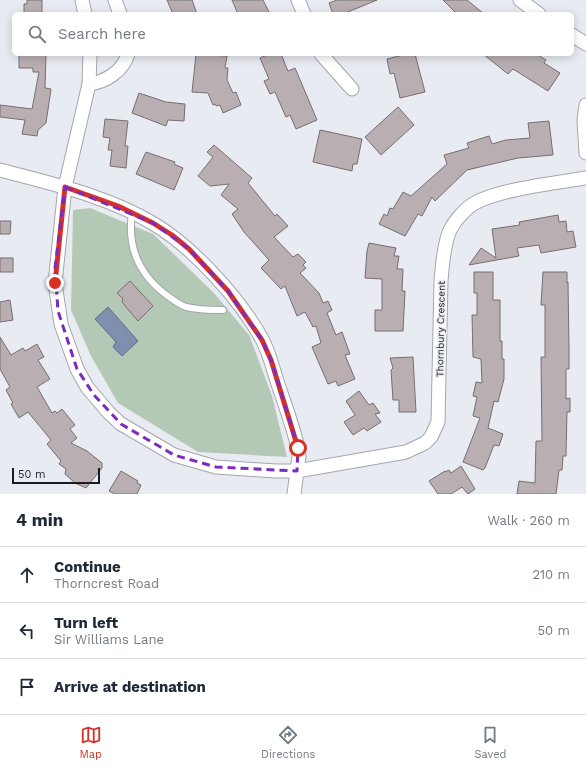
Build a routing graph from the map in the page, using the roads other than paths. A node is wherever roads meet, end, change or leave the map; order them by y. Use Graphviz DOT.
graph roads {
  1 [pos="82,0"];
  2 [pos="115,0"];
  3 [pos="298,0"];
  4 [pos="520,0"];
  5 [pos="85,12"];
  6 [pos="119,12"];
  7 [pos="303,12"];
  8 [pos="536,12"];
  9 [pos="574,36"];
  10 [pos="586,44"];
  11 [pos="90,56"];
  12 [pos="127,56"];
  13 [pos="323,56"];
  14 [pos="89,84"];
  15 [pos="352,89"];
  16 [pos="586,105"];
  17 [pos="586,153"];
  18 [pos="0,170"];
  19 [pos="586,178"];
  20 [pos="65,187"];
  21 [pos="132,213"];
  22 [pos="223,310"];
  23 [pos="297,471"];
  24 [pos="294,494"];
  1 -- 5 [label="street"];
  2 -- 6 [label="street"];
  3 -- 7 [label="street"];
  4 -- 8 [label="street"];
  9 -- 10 [label="street"];
  11 -- 14 [label="street, Thornbury Crescent"];
  12 -- 14 [label="street"];
  13 -- 15 [label="street"];
  14 -- 20 [label="street, Thornbury Crescent"];
  16 -- 17 [label="street"];
  18 -- 20 [label="street"];
  19 -- 23 [label="street, Thornbury Crescent"];
  20 -- 21 [label="street"];
  20 -- 23 [label="street, Thornbury Crescent"];
  21 -- 22 [label="lane"];
  21 -- 23 [label="street"];
  23 -- 24 [label="street"];
}
